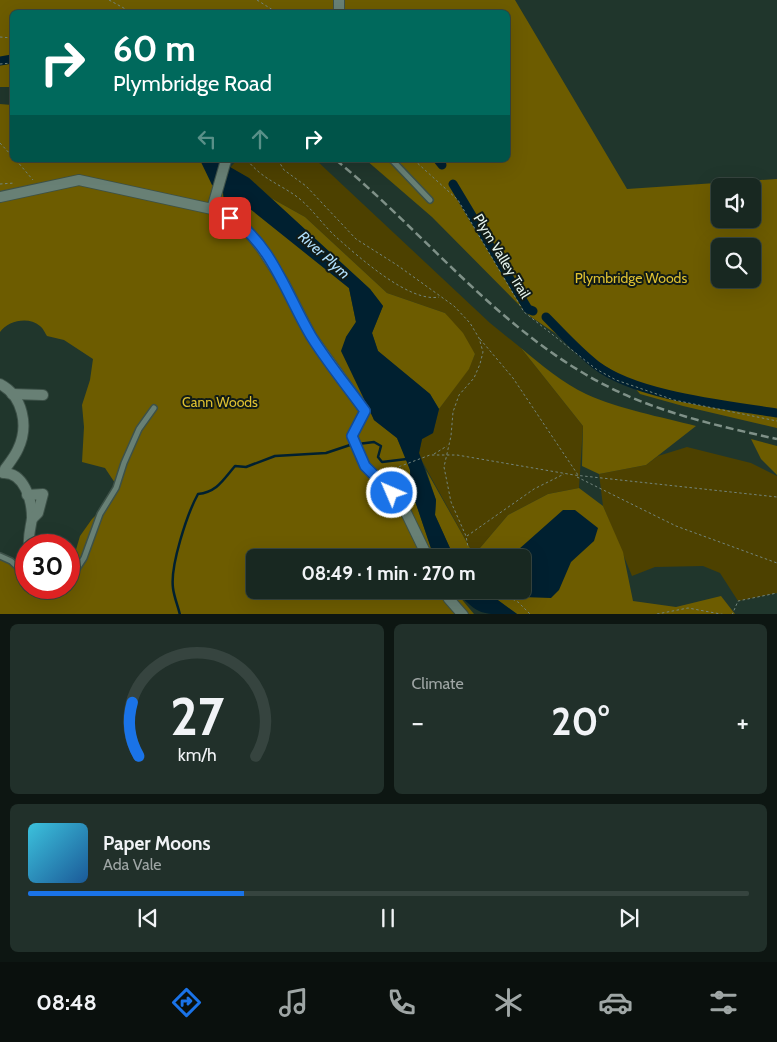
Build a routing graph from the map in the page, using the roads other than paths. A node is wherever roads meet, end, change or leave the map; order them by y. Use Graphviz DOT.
graph roads {
  1 [pos="225,162"];
  2 [pos="394,162"];
  3 [pos="0,197"];
  4 [pos="430,200"];
  5 [pos="212,209"];
  6 [pos="0,384"];
  7 [pos="12,394"];
  8 [pos="43,395"];
  9 [pos="154,408"];
  10 [pos="0,457"];
  11 [pos="3,473"];
  12 [pos="27,495"];
  13 [pos="32,519"];
  14 [pos="30,534"];
  15 [pos="424,549"];
  16 [pos="0,556"];
  17 [pos="80,564"];
  18 [pos="15,565"];
  19 [pos="449,599"];
  20 [pos="463,614"];
  1 -- 5 [label="street"];
  2 -- 4 [label="lane"];
  3 -- 5 [label="street"];
  5 -- 15 [label="street"];
  6 -- 7 [label="street"];
  7 -- 8 [label="street"];
  7 -- 11 [label="street"];
  9 -- 17 [label="lane"];
  10 -- 11 [label="street"];
  11 -- 12 [label="street"];
  12 -- 13 [label="street"];
  12 -- 13 [label="street"];
  13 -- 14 [label="street"];
  16 -- 18 [label="lane"];
  19 -- 20 [label="street"];
}
